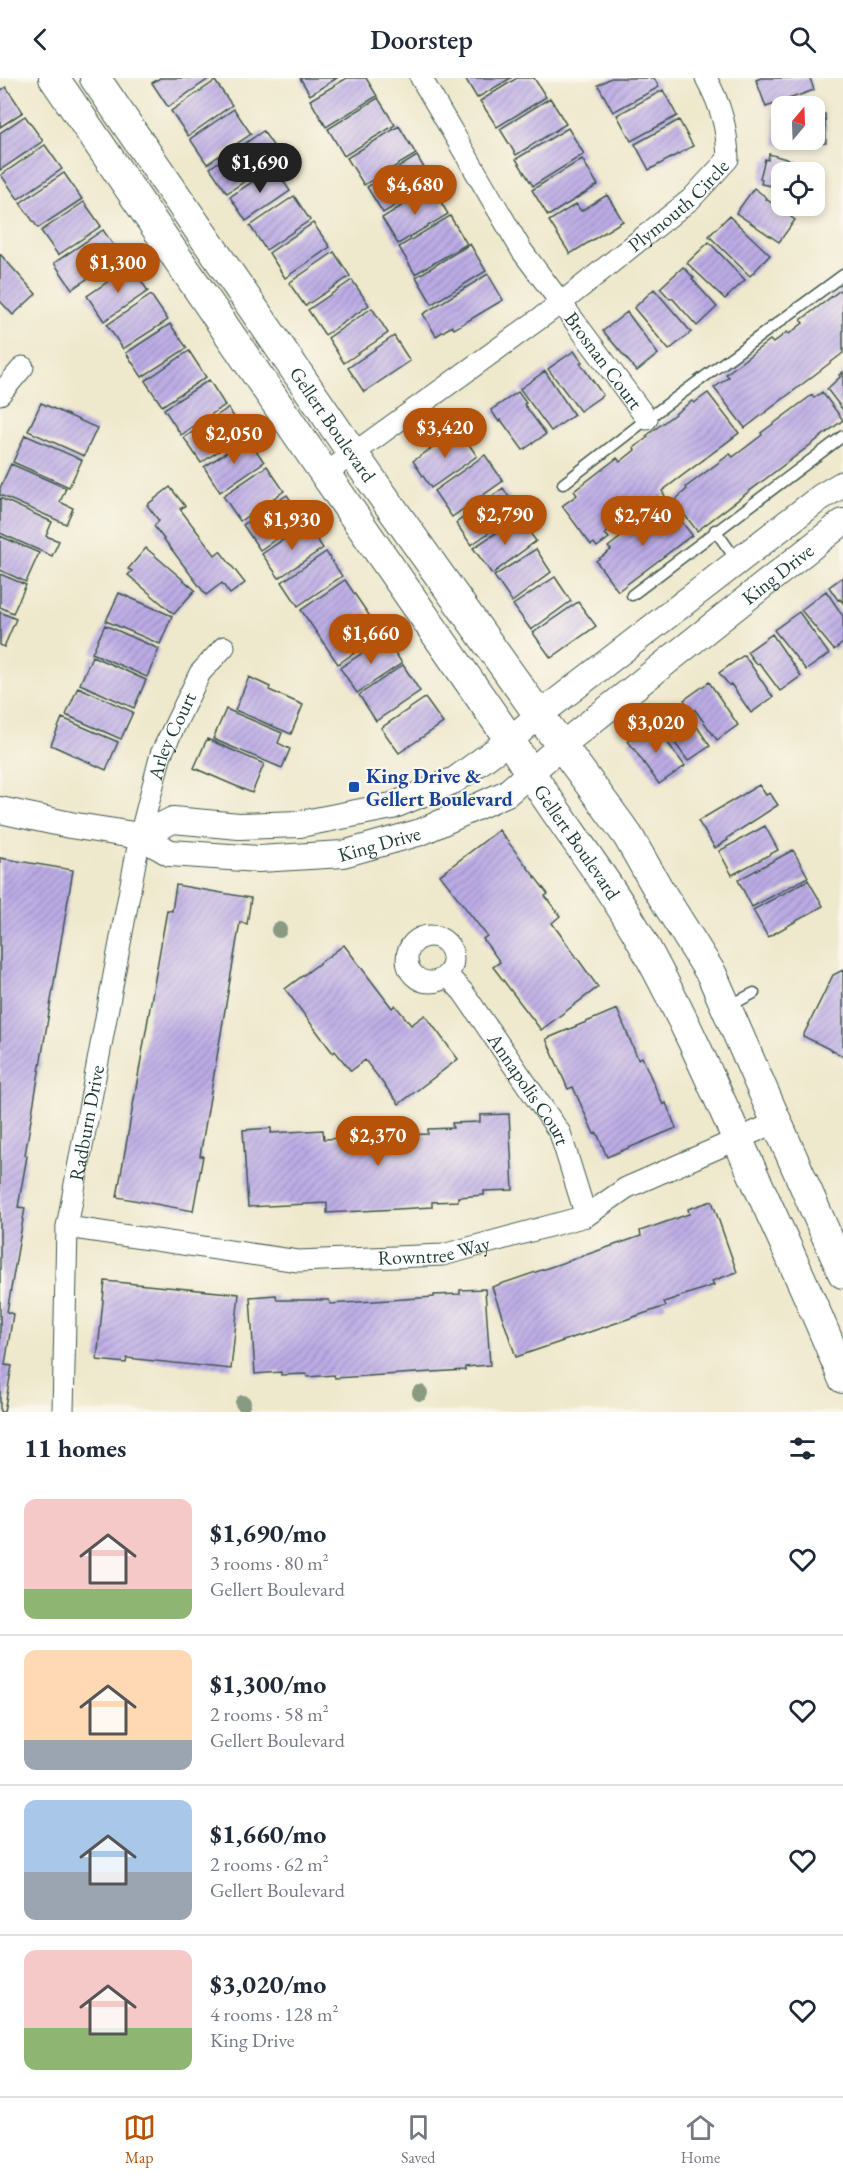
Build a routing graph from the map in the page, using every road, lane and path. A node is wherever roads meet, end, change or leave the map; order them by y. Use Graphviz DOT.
graph roads {
  1 [pos="54,78"];
  2 [pos="95,78"];
  3 [pos="421,78"];
  4 [pos="706,78"];
  5 [pos="843,275"];
  6 [pos="561,303"];
  7 [pos="23,367"];
  8 [pos="0,394"];
  9 [pos="647,419"];
  10 [pos="843,436"];
  11 [pos="353,454"];
  12 [pos="325,474"];
  13 [pos="563,484"];
  14 [pos="843,484"];
  15 [pos="843,522"];
  16 [pos="716,530"];
  17 [pos="738,562"];
  18 [pos="632,595"];
  19 [pos="224,647"];
  20 [pos="539,715"];
  21 [pos="510,740"];
  22 [pos="562,745"];
  23 [pos="530,775"];
  24 [pos="0,810"];
  25 [pos="140,836"];
  26 [pos="447,975"];
  27 [pos="754,993"];
  28 [pos="727,1008"];
  29 [pos="777,1122"];
  30 [pos="738,1139"];
  31 [pos="586,1216"];
  32 [pos="68,1227"];
  33 [pos="843,1273"];
  34 [pos="843,1378"];
  35 [pos="63,1412"];
  1 -- 12 [label="main road, Gellert Boulevard"];
  2 -- 11 [label="main road, Gellert Boulevard"];
  3 -- 6 [label="street"];
  4 -- 6 [label="street, Plymouth Circle"];
  5 -- 9 [label="lane"];
  6 -- 9 [label="street, Brosnan Court"];
  6 -- 11 [label="street, Plymouth Circle"];
  7 -- 8 [label="street"];
  9 -- 13 [label="lane"];
  10 -- 16 [label="lane"];
  11 -- 12 [label="street, Plymouth Circle"];
  11 -- 20 [label="main road, Gellert Boulevard"];
  12 -- 21 [label="main road, Gellert Boulevard"];
  14 -- 17 [label="street, King Drive"];
  15 -- 22 [label="street, King Drive"];
  16 -- 17 [label="lane"];
  16 -- 18 [label="lane"];
  17 -- 20 [label="street, King Drive"];
  19 -- 25 [label="street, Arley Court"];
  20 -- 21 [label="street, King Drive"];
  20 -- 22 [label="main road, Gellert Boulevard"];
  21 -- 23 [label="main road, Gellert Boulevard"];
  21 -- 25 [label="street, King Drive"];
  22 -- 23 [label="street, King Drive"];
  22 -- 28 [label="main road, Gellert Boulevard"];
  23 -- 25 [label="street, King Drive"];
  23 -- 30 [label="main road, Gellert Boulevard"];
  24 -- 25 [label="street, King Drive"];
  25 -- 32 [label="street, Radburn Drive"];
  26 -- 31 [label="street, Annapolis Court"];
  27 -- 28 [label="lane"];
  28 -- 29 [label="main road, Gellert Boulevard"];
  29 -- 30 [label="street, Rowntree Way"];
  29 -- 33 [label="main road, Gellert Boulevard"];
  30 -- 31 [label="street, Rowntree Way"];
  30 -- 34 [label="main road, Gellert Boulevard"];
  31 -- 32 [label="street, Rowntree Way"];
  32 -- 35 [label="street, Radburn Drive"];
}
